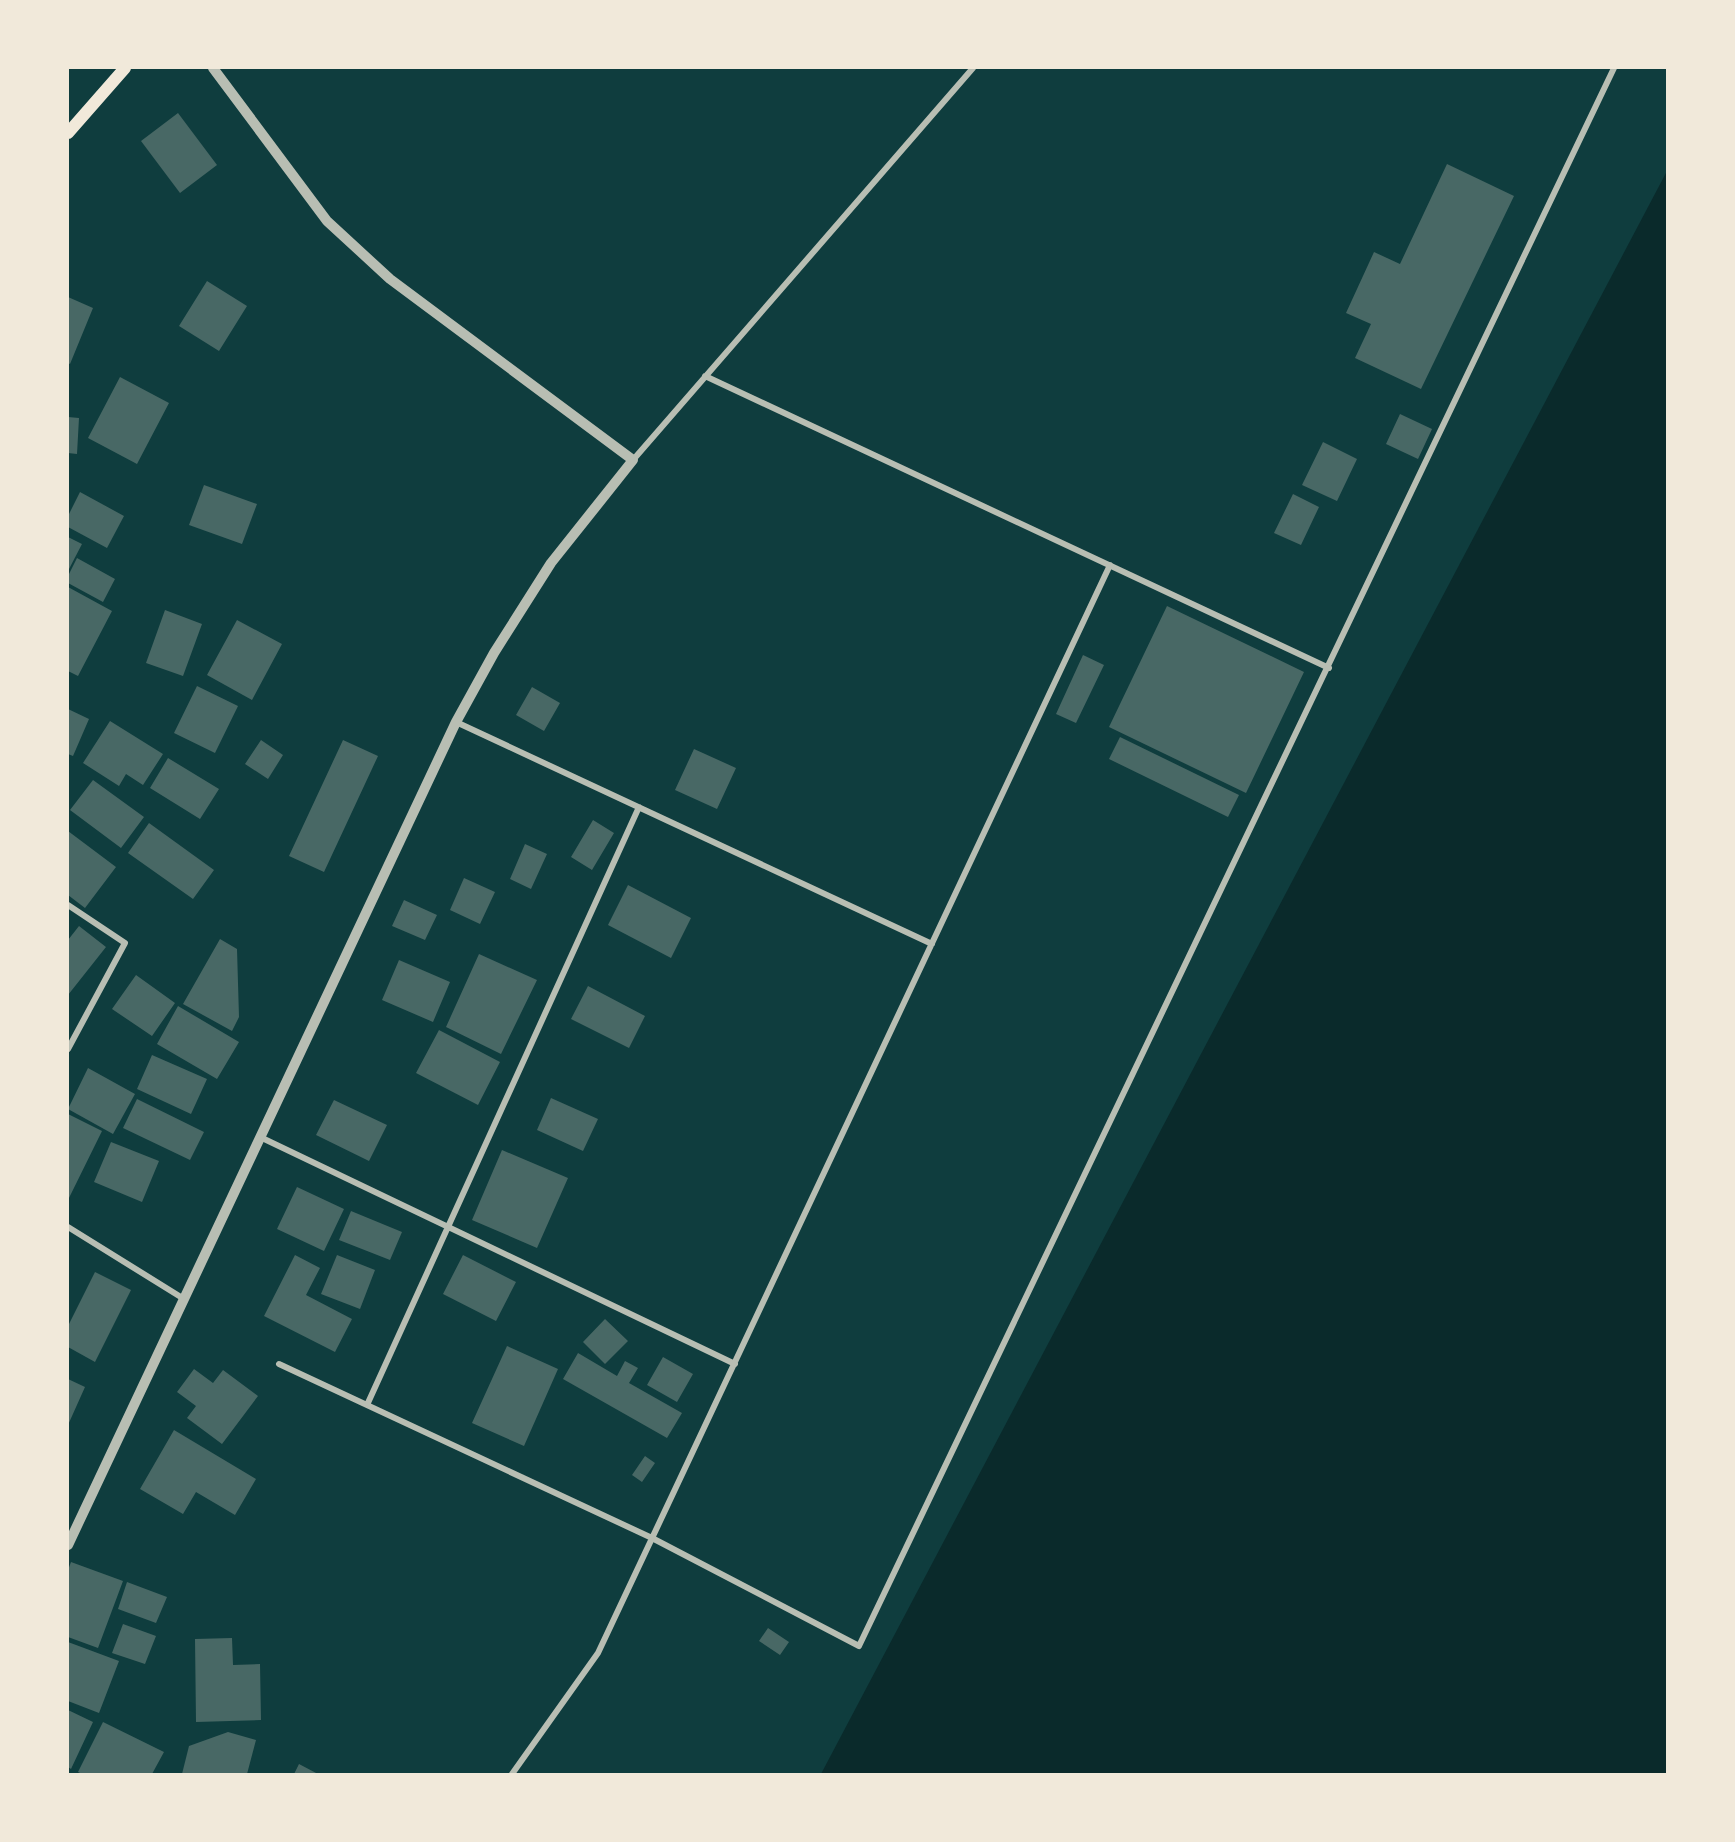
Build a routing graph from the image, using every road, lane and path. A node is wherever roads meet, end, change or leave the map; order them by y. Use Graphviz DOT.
graph roads {
  1 [pos="125,68"];
  2 [pos="213,68"];
  3 [pos="974,68"];
  4 [pos="1614,68"];
  5 [pos="68,133"];
  6 [pos="705,376"];
  7 [pos="633,460"];
  8 [pos="1110,565"];
  9 [pos="1329,668"];
  10 [pos="456,722"];
  11 [pos="639,807"];
  12 [pos="68,905"];
  13 [pos="932,944"];
  14 [pos="68,1049"];
  15 [pos="260,1137"];
  16 [pos="68,1227"];
  17 [pos="448,1227"];
  18 [pos="184,1299"];
  19 [pos="279,1364"];
  20 [pos="735,1364"];
  21 [pos="367,1405"];
  22 [pos="652,1538"];
  23 [pos="68,1545"];
  24 [pos="512,1774"];
  1 -- 5 [label="main road"];
  2 -- 7 [label="street"];
  3 -- 6 [label="street"];
  4 -- 9 [label="street"];
  6 -- 7 [label="street"];
  6 -- 8 [label="street"];
  7 -- 10 [label="street"];
  8 -- 9 [label="street"];
  8 -- 13 [label="street"];
  9 -- 22 [label="street"];
  10 -- 11 [label="street"];
  10 -- 15 [label="street"];
  11 -- 13 [label="street"];
  11 -- 17 [label="street"];
  12 -- 14 [label="street"];
  13 -- 20 [label="street"];
  15 -- 17 [label="street"];
  15 -- 18 [label="street"];
  16 -- 18 [label="street"];
  17 -- 20 [label="street"];
  17 -- 21 [label="street"];
  18 -- 23 [label="street"];
  19 -- 21 [label="street"];
  20 -- 22 [label="street"];
  21 -- 22 [label="street"];
  22 -- 24 [label="street"];
}
